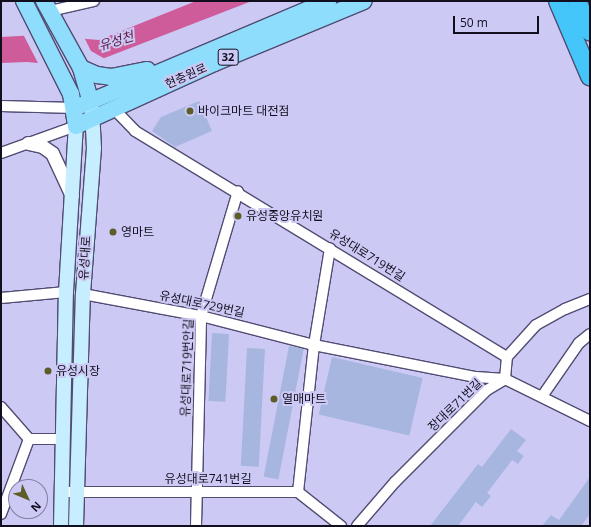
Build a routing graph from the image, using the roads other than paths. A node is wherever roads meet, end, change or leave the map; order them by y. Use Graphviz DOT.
graph roads {
  1 [pos="24,1"];
  2 [pos="94,1"];
  3 [pos="328,1"];
  4 [pos="364,1"];
  5 [pos="558,1"];
  6 [pos="577,1"];
  7 [pos="49,9"];
  8 [pos="590,31"];
  9 [pos="209,52"];
  10 [pos="81,68"];
  11 [pos="590,76"];
  12 [pos="91,102"];
  13 [pos="1,106"];
  14 [pos="75,108"];
  15 [pos="114,109"];
  16 [pos="93,118"];
  17 [pos="76,126"];
  18 [pos="28,143"];
  19 [pos="1,154"];
  20 [pos="238,191"];
  21 [pos="72,196"];
  22 [pos="330,248"];
  23 [pos="66,292"];
  24 [pos="82,294"];
  25 [pos="1,298"];
  26 [pos="590,299"];
  27 [pos="201,316"];
  28 [pos="590,334"];
  29 [pos="314,345"];
  30 [pos="507,357"];
  31 [pos="505,379"];
  32 [pos="542,395"];
  33 [pos="2,409"];
  34 [pos="590,421"];
  35 [pos="29,438"];
  36 [pos="62,439"];
  37 [pos="63,492"];
  38 [pos="77,492"];
  39 [pos="197,492"];
  40 [pos="298,492"];
  41 [pos="1,514"];
  42 [pos="61,526"];
  43 [pos="76,526"];
  44 [pos="196,526"];
  45 [pos="341,526"];
  46 [pos="357,526"];
  1 -- 14 [label="main road, 유성대로"];
  2 -- 7 [label="street"];
  3 -- 9 [label="main road, 현충원로 / 32"];
  4 -- 15 [label="main road, 현충원로 / 32"];
  5 -- 11 [label="highway"];
  6 -- 8 [label="highway"];
  7 -- 10 [label="main road, 유성대로"];
  9 -- 10 [label="main road"];
  9 -- 12 [label="main road"];
  10 -- 12 [label="main road, 유성대로"];
  12 -- 14 [label="main road"];
  12 -- 16 [label="main road, 유성대로"];
  13 -- 14 [label="street"];
  14 -- 17 [label="main road, 유성대로"];
  15 -- 16 [label="main road, 현충원로 / 32"];
  15 -- 20 [label="street, 유성대로719번길"];
  16 -- 17 [label="main road, 현충원로 / 32"];
  16 -- 24 [label="main road, 유성대로"];
  17 -- 18 [label="street"];
  17 -- 21 [label="main road, 유성대로"];
  18 -- 19 [label="street"];
  18 -- 21 [label="street"];
  20 -- 22 [label="street, 유성대로719번길"];
  20 -- 27 [label="street, 유성대로719번안길"];
  21 -- 23 [label="main road, 유성대로"];
  22 -- 29 [label="street"];
  22 -- 30 [label="street, 유성대로719번길"];
  23 -- 25 [label="street"];
  23 -- 36 [label="main road, 유성대로"];
  24 -- 27 [label="street, 유성대로729번길"];
  24 -- 38 [label="main road, 유성대로"];
  26 -- 30 [label="street"];
  27 -- 29 [label="street, 유성대로729번길"];
  27 -- 39 [label="street, 유성대로719번안길"];
  28 -- 32 [label="street"];
  29 -- 31 [label="street, 유성대로729번길"];
  29 -- 40 [label="street"];
  30 -- 31 [label="street"];
  31 -- 32 [label="street, 유성대로729번길"];
  31 -- 46 [label="street, 장대로71번길"];
  32 -- 34 [label="street, 유성대로729번길"];
  33 -- 35 [label="street"];
  35 -- 36 [label="street"];
  35 -- 41 [label="street"];
  36 -- 37 [label="main road, 유성대로"];
  37 -- 38 [label="street, 유성대로741번길"];
  37 -- 42 [label="main road, 유성대로"];
  38 -- 39 [label="street, 유성대로741번길"];
  38 -- 43 [label="main road, 유성대로"];
  39 -- 40 [label="street, 유성대로741번길"];
  39 -- 44 [label="street, 유성대로719번안길"];
  40 -- 45 [label="street"];
}
